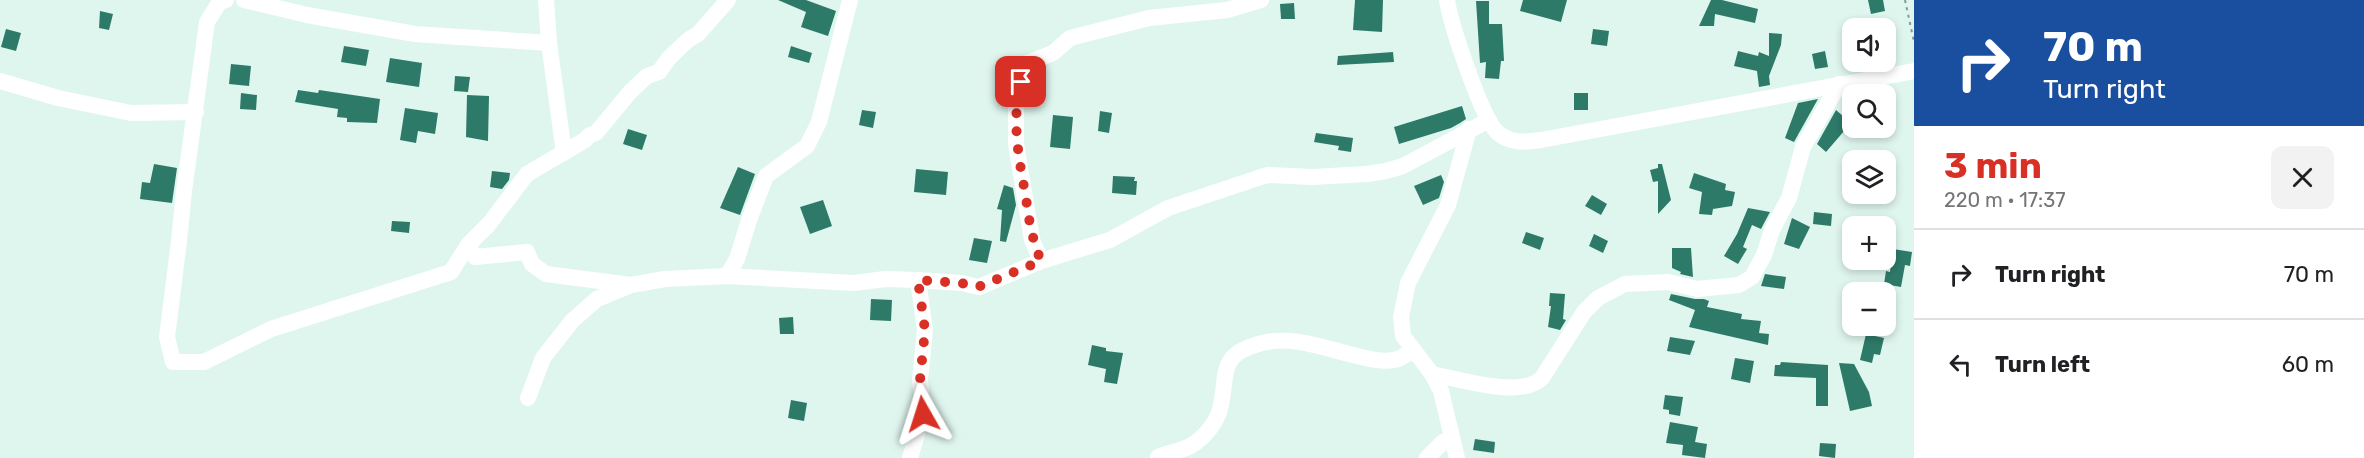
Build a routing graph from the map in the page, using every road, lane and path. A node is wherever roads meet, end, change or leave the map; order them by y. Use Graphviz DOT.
graph roads {
  1 [pos="225,0"];
  2 [pos="244,0"];
  3 [pos="546,0"];
  4 [pos="728,0"];
  5 [pos="850,0"];
  6 [pos="1261,0"];
  7 [pos="1447,0"];
  8 [pos="1905,0"];
  9 [pos="1914,42"];
  10 [pos="549,44"];
  11 [pos="1914,71"];
  12 [pos="0,81"];
  13 [pos="1839,84"];
  14 [pos="195,112"];
  15 [pos="1489,120"];
  16 [pos="1469,129"];
  17 [pos="564,153"];
  18 [pos="468,244"];
  19 [pos="1041,261"];
  20 [pos="727,276"];
  21 [pos="918,280"];
  22 [pos="631,285"];
  23 [pos="1414,350"];
  24 [pos="1432,374"];
  25 [pos="528,398"];
  26 [pos="1452,439"];
  27 [pos="1158,456"];
  28 [pos="910,458"];
  29 [pos="1427,458"];
  30 [pos="1448,458"];
  31 [pos="1457,458"];
  1 -- 14 [label="street"];
  2 -- 10 [label="street"];
  3 -- 10 [label="street"];
  4 -- 17 [label="street"];
  5 -- 20 [label="street"];
  6 -- 19 [label="street"];
  7 -- 15 [label="street"];
  8 -- 9 [label="path"];
  10 -- 17 [label="street"];
  11 -- 13 [label="street"];
  12 -- 14 [label="street"];
  13 -- 15 [label="street"];
  13 -- 24 [label="street"];
  14 -- 18 [label="street"];
  15 -- 16 [label="street"];
  16 -- 19 [label="street"];
  16 -- 23 [label="street"];
  17 -- 18 [label="street"];
  18 -- 22 [label="street"];
  19 -- 21 [label="street"];
  20 -- 21 [label="street"];
  20 -- 22 [label="street"];
  21 -- 28 [label="street"];
  22 -- 25 [label="street"];
  23 -- 24 [label="street"];
  23 -- 27 [label="street"];
  24 -- 26 [label="street"];
  26 -- 29 [label="street"];
  26 -- 30 [label="street"];
  26 -- 31 [label="street"];
}
